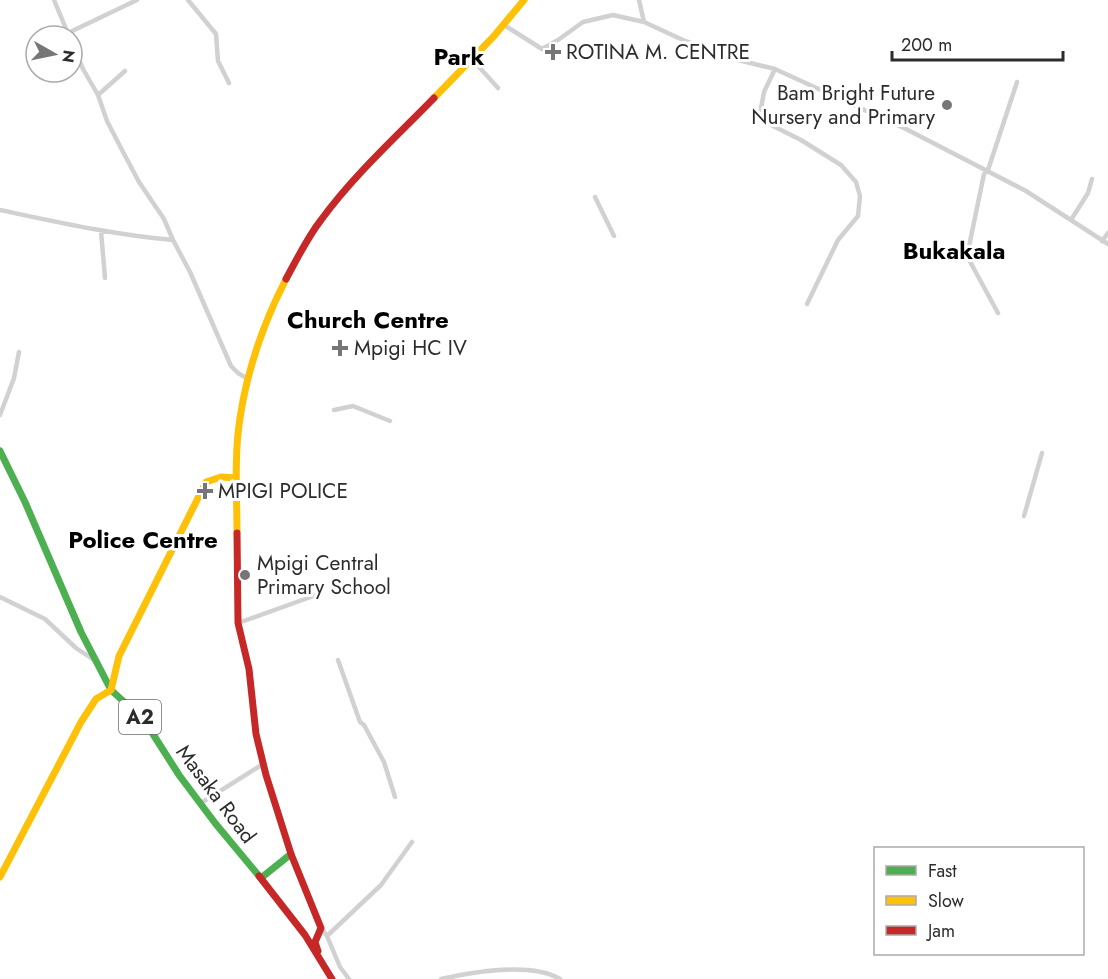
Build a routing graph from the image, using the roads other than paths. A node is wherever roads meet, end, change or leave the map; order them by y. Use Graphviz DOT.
graph roads {
  1 [pos="54,0"];
  2 [pos="137,0"];
  3 [pos="188,0"];
  4 [pos="524,0"];
  5 [pos="639,0"];
  6 [pos="644,22"];
  7 [pos="64,24"];
  8 [pos="504,26"];
  9 [pos="84,27"];
  10 [pos="472,59"];
  11 [pos="775,69"];
  12 [pos="84,71"];
  13 [pos="125,71"];
  14 [pos="1017,82"];
  15 [pos="229,83"];
  16 [pos="498,88"];
  17 [pos="98,95"];
  18 [pos="988,170"];
  19 [pos="1092,179"];
  20 [pos="595,197"];
  21 [pos="0,210"];
  22 [pos="1071,220"];
  23 [pos="101,231"];
  24 [pos="1108,233"];
  25 [pos="614,236"];
  26 [pos="173,240"];
  27 [pos="1102,241"];
  28 [pos="1108,244"];
  29 [pos="105,278"];
  30 [pos="807,304"];
  31 [pos="998,313"];
  32 [pos="19,352"];
  33 [pos="248,379"];
  34 [pos="334,410"];
  35 [pos="0,415"];
  36 [pos="390,421"];
  37 [pos="0,451"];
  38 [pos="1042,453"];
  39 [pos="236,478"];
  40 [pos="1024,516"];
  41 [pos="319,594"];
  42 [pos="0,597"];
  43 [pos="238,622"];
  44 [pos="338,660"];
  45 [pos="95,661"];
  46 [pos="111,690"];
  47 [pos="263,764"];
  48 [pos="395,797"];
  49 [pos="201,803"];
  50 [pos="412,842"];
  51 [pos="291,854"];
  52 [pos="0,877"];
  53 [pos="261,878"];
  54 [pos="321,928"];
  55 [pos="327,936"];
  56 [pos="321,959"];
  57 [pos="332,979"];
  58 [pos="349,979"];
  59 [pos="441,979"];
  60 [pos="560,979"];
  1 -- 7 [label="street"];
  2 -- 9 [label="street"];
  3 -- 15 [label="street"];
  4 -- 8 [label="main road"];
  5 -- 6 [label="street"];
  6 -- 8 [label="street"];
  6 -- 11 [label="street"];
  8 -- 10 [label="main road"];
  10 -- 16 [label="street"];
  10 -- 33 [label="main road"];
  11 -- 18 [label="street"];
  11 -- 30 [label="street"];
  12 -- 17 [label="street"];
  13 -- 17 [label="street"];
  14 -- 18 [label="street"];
  17 -- 26 [label="street"];
  18 -- 22 [label="street"];
  18 -- 31 [label="street"];
  19 -- 22 [label="street"];
  20 -- 25 [label="street"];
  21 -- 23 [label="street"];
  22 -- 27 [label="street"];
  23 -- 26 [label="street"];
  23 -- 29 [label="street"];
  24 -- 27 [label="street"];
  26 -- 33 [label="street"];
  27 -- 28 [label="street"];
  32 -- 35 [label="street"];
  33 -- 39 [label="main road"];
  34 -- 36 [label="street"];
  37 -- 45 [label="main road, Masaka Road / A2"];
  38 -- 40 [label="street"];
  39 -- 43 [label="main road"];
  39 -- 46 [label="main road"];
  41 -- 43 [label="street"];
  42 -- 45 [label="street"];
  43 -- 47 [label="main road"];
  44 -- 48 [label="street"];
  45 -- 46 [label="main road, Masaka Road / A2"];
  46 -- 49 [label="main road, Masaka Road / A2"];
  46 -- 52 [label="main road"];
  47 -- 49 [label="street"];
  47 -- 51 [label="main road"];
  49 -- 53 [label="main road, Masaka Road / A2"];
  50 -- 55 [label="street"];
  51 -- 53 [label="main road"];
  51 -- 54 [label="main road"];
  53 -- 56 [label="main road, Masaka Road / A2"];
  54 -- 55 [label="street"];
  54 -- 56 [label="main road"];
  55 -- 58 [label="street"];
  56 -- 57 [label="main road, A2"];
  59 -- 60 [label="street"];
}
